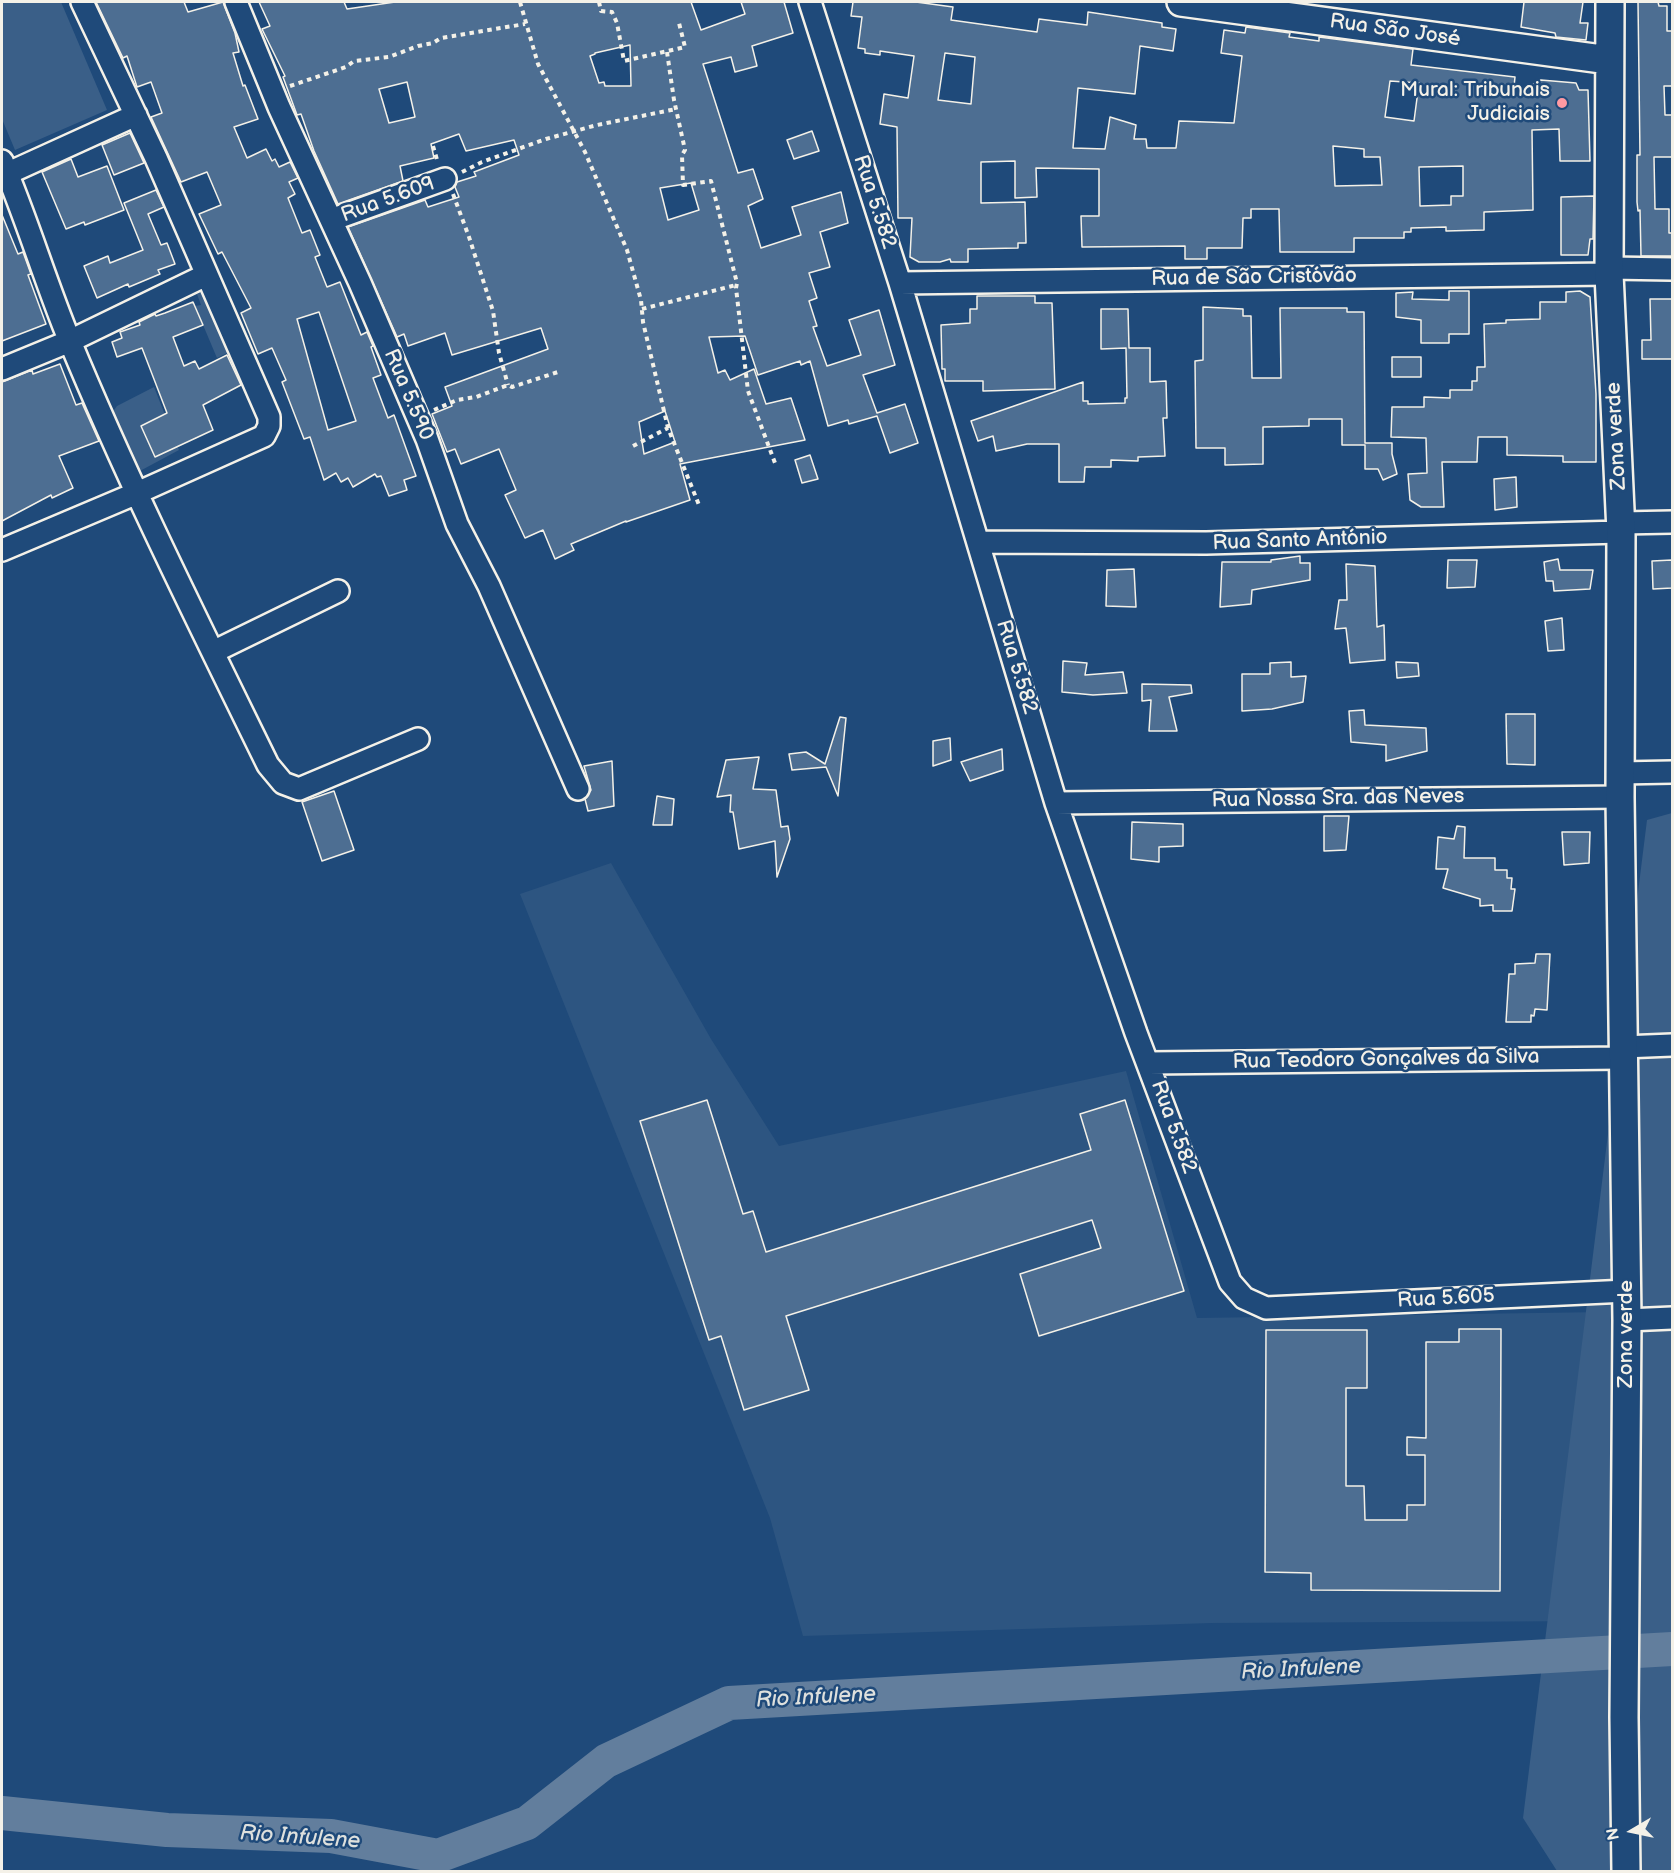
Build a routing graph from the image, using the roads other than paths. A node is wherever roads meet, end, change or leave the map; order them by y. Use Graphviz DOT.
graph roads {
  1 [pos="82,2"];
  2 [pos="236,2"];
  3 [pos="810,2"];
  4 [pos="1610,2"];
  5 [pos="1198,3"];
  6 [pos="1609,60"];
  7 [pos="136,115"];
  8 [pos="3,170"];
  9 [pos="445,179"];
  10 [pos="331,220"];
  11 [pos="1672,269"];
  12 [pos="1609,271"];
  13 [pos="206,275"];
  14 [pos="900,283"];
  15 [pos="70,341"];
  16 [pos="2,369"];
  17 [pos="137,493"];
  18 [pos="1672,522"];
  19 [pos="1621,527"];
  20 [pos="978,542"];
  21 [pos="2,550"];
  22 [pos="338,591"];
  23 [pos="213,652"];
  24 [pos="418,739"];
  25 [pos="1672,772"];
  26 [pos="1620,785"];
  27 [pos="578,789"];
  28 [pos="1056,803"];
  29 [pos="1672,1045"];
  30 [pos="1623,1053"];
  31 [pos="1149,1063"];
  32 [pos="1627,1291"];
  33 [pos="1266,1308"];
  34 [pos="1672,1318"];
  35 [pos="1627,1320"];
  36 [pos="1626,1872"];
  1 -- 7 [label="street"];
  2 -- 10 [label="street, Rua 5.590"];
  3 -- 14 [label="street, Rua 5.582"];
  4 -- 6 [label="street"];
  5 -- 6 [label="street, Rua São José"];
  6 -- 12 [label="street, Zona verde"];
  7 -- 8 [label="street"];
  7 -- 13 [label="street"];
  8 -- 15 [label="street"];
  9 -- 10 [label="street, Rua 5.609"];
  10 -- 27 [label="street, Rua 5.590"];
  11 -- 12 [label="street, Rua de São Cristóvão"];
  12 -- 14 [label="street, Rua de São Cristóvão"];
  12 -- 19 [label="street, Zona verde"];
  13 -- 15 [label="street"];
  13 -- 17 [label="street"];
  14 -- 20 [label="street, Rua 5.582"];
  15 -- 16 [label="street"];
  15 -- 17 [label="street"];
  17 -- 21 [label="street"];
  17 -- 23 [label="street"];
  18 -- 19 [label="street, Rua Santo António"];
  19 -- 20 [label="street, Rua Santo António"];
  19 -- 26 [label="street, Zona verde"];
  20 -- 28 [label="street, Rua 5.582"];
  22 -- 23 [label="street"];
  23 -- 24 [label="street"];
  25 -- 26 [label="street, Rua Nossa Sra. das Neves"];
  26 -- 28 [label="street, Rua Nossa Sra. das Neves"];
  26 -- 30 [label="street, Zona verde"];
  28 -- 31 [label="street, Rua 5.582"];
  29 -- 30 [label="street, Rua Teodoro Gonçalves da Silva"];
  30 -- 31 [label="street, Rua Teodoro Gonçalves da Silva"];
  30 -- 32 [label="street, Zona verde"];
  31 -- 33 [label="street, Rua 5.582"];
  32 -- 33 [label="street, Rua 5.605"];
  32 -- 35 [label="street, Zona verde"];
  34 -- 35 [label="street"];
  35 -- 36 [label="street, Zona verde"];
}
